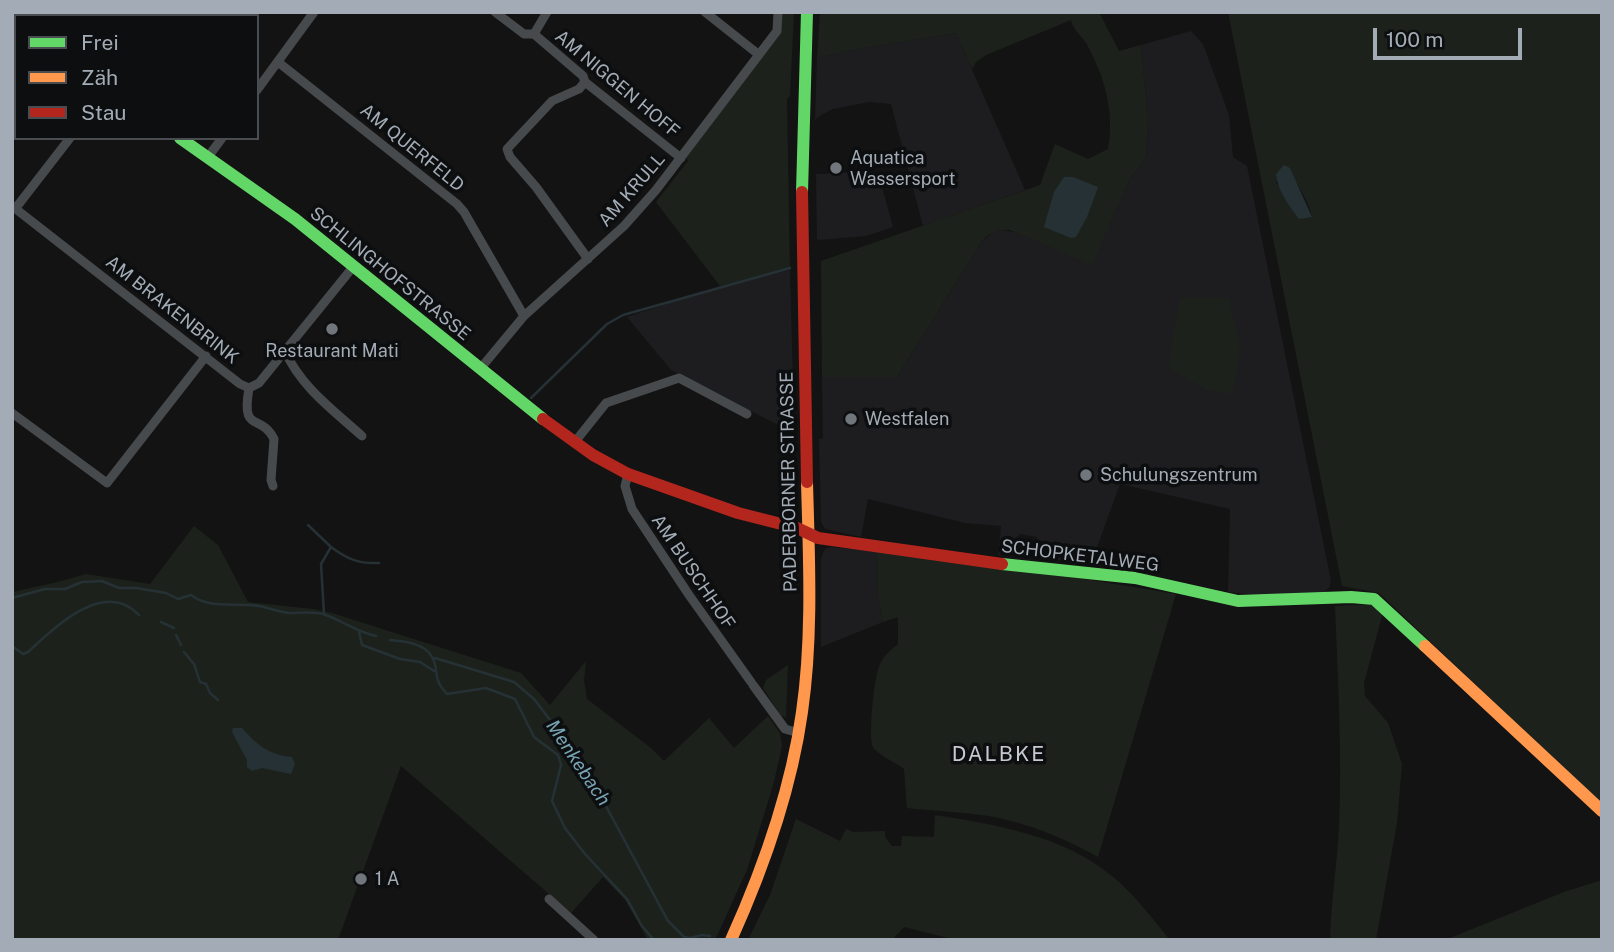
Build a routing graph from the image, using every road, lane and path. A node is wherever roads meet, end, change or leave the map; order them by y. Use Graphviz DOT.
graph roads {
  1 [pos="298,12"];
  2 [pos="495,12"];
  3 [pos="547,12"];
  4 [pos="705,12"];
  5 [pos="778,12"];
  6 [pos="807,12"];
  7 [pos="311,15"];
  8 [pos="534,34"];
  9 [pos="758,54"];
  10 [pos="278,62"];
  11 [pos="585,82"];
  12 [pos="259,87"];
  13 [pos="68,140"];
  14 [pos="183,140"];
  15 [pos="221,140"];
  16 [pos="208,157"];
  17 [pos="681,158"];
  18 [pos="14,207"];
  19 [pos="588,259"];
  20 [pos="353,267"];
  21 [pos="524,316"];
  22 [pos="285,351"];
  23 [pos="205,356"];
  24 [pos="480,369"];
  25 [pos="249,387"];
  26 [pos="12,413"];
  27 [pos="747,414"];
  28 [pos="362,436"];
  29 [pos="574,443"];
  30 [pos="628,474"];
  31 [pos="273,486"];
  32 [pos="808,533"];
  33 [pos="799,733"];
  34 [pos="1602,811"];
  35 [pos="549,899"];
  36 [pos="594,940"];
  37 [pos="731,940"];
  1 -- 7 [label="street"];
  2 -- 8 [label="street, AM NIGGEN HOFF"];
  3 -- 8 [label="street, AM NIGGEN HOFF"];
  4 -- 9 [label="street"];
  5 -- 9 [label="street, AM KRULL"];
  6 -- 32 [label="street, PADERBORNER STRASSE"];
  7 -- 10 [label="street"];
  8 -- 11 [label="street, AM NIGGEN HOFF"];
  9 -- 17 [label="street, AM KRULL"];
  10 -- 12 [label="street"];
  10 -- 21 [label="street, AM QUERFELD"];
  11 -- 17 [label="street, AM NIGGEN HOFF"];
  11 -- 19 [label="street"];
  13 -- 18 [label="street, AM BRAKENBRINK"];
  14 -- 16 [label="street, SCHLINGHOFSTRASSE"];
  15 -- 16 [label="street"];
  16 -- 20 [label="street, SCHLINGHOFSTRASSE"];
  17 -- 19 [label="street, AM KRULL"];
  18 -- 23 [label="street, AM BRAKENBRINK"];
  19 -- 21 [label="street, AM KRULL"];
  20 -- 22 [label="street"];
  20 -- 24 [label="street, SCHLINGHOFSTRASSE"];
  21 -- 24 [label="street, AM KRULL"];
  22 -- 25 [label="street"];
  22 -- 28 [label="street"];
  23 -- 25 [label="street, AM BRAKENBRINK"];
  23 -- 26 [label="street"];
  24 -- 29 [label="street, SCHLINGHOFSTRASSE"];
  25 -- 31 [label="street"];
  27 -- 29 [label="street"];
  29 -- 30 [label="street, SCHLINGHOFSTRASSE"];
  30 -- 32 [label="street, SCHLINGHOFSTRASSE"];
  30 -- 33 [label="street, AM BUSCHHOF"];
  32 -- 33 [label="street, PADERBORNER STRASSE"];
  32 -- 34 [label="street, SCHOPKETALWEG"];
  33 -- 37 [label="street, PADERBORNER STRASSE"];
  35 -- 36 [label="street"];
}
